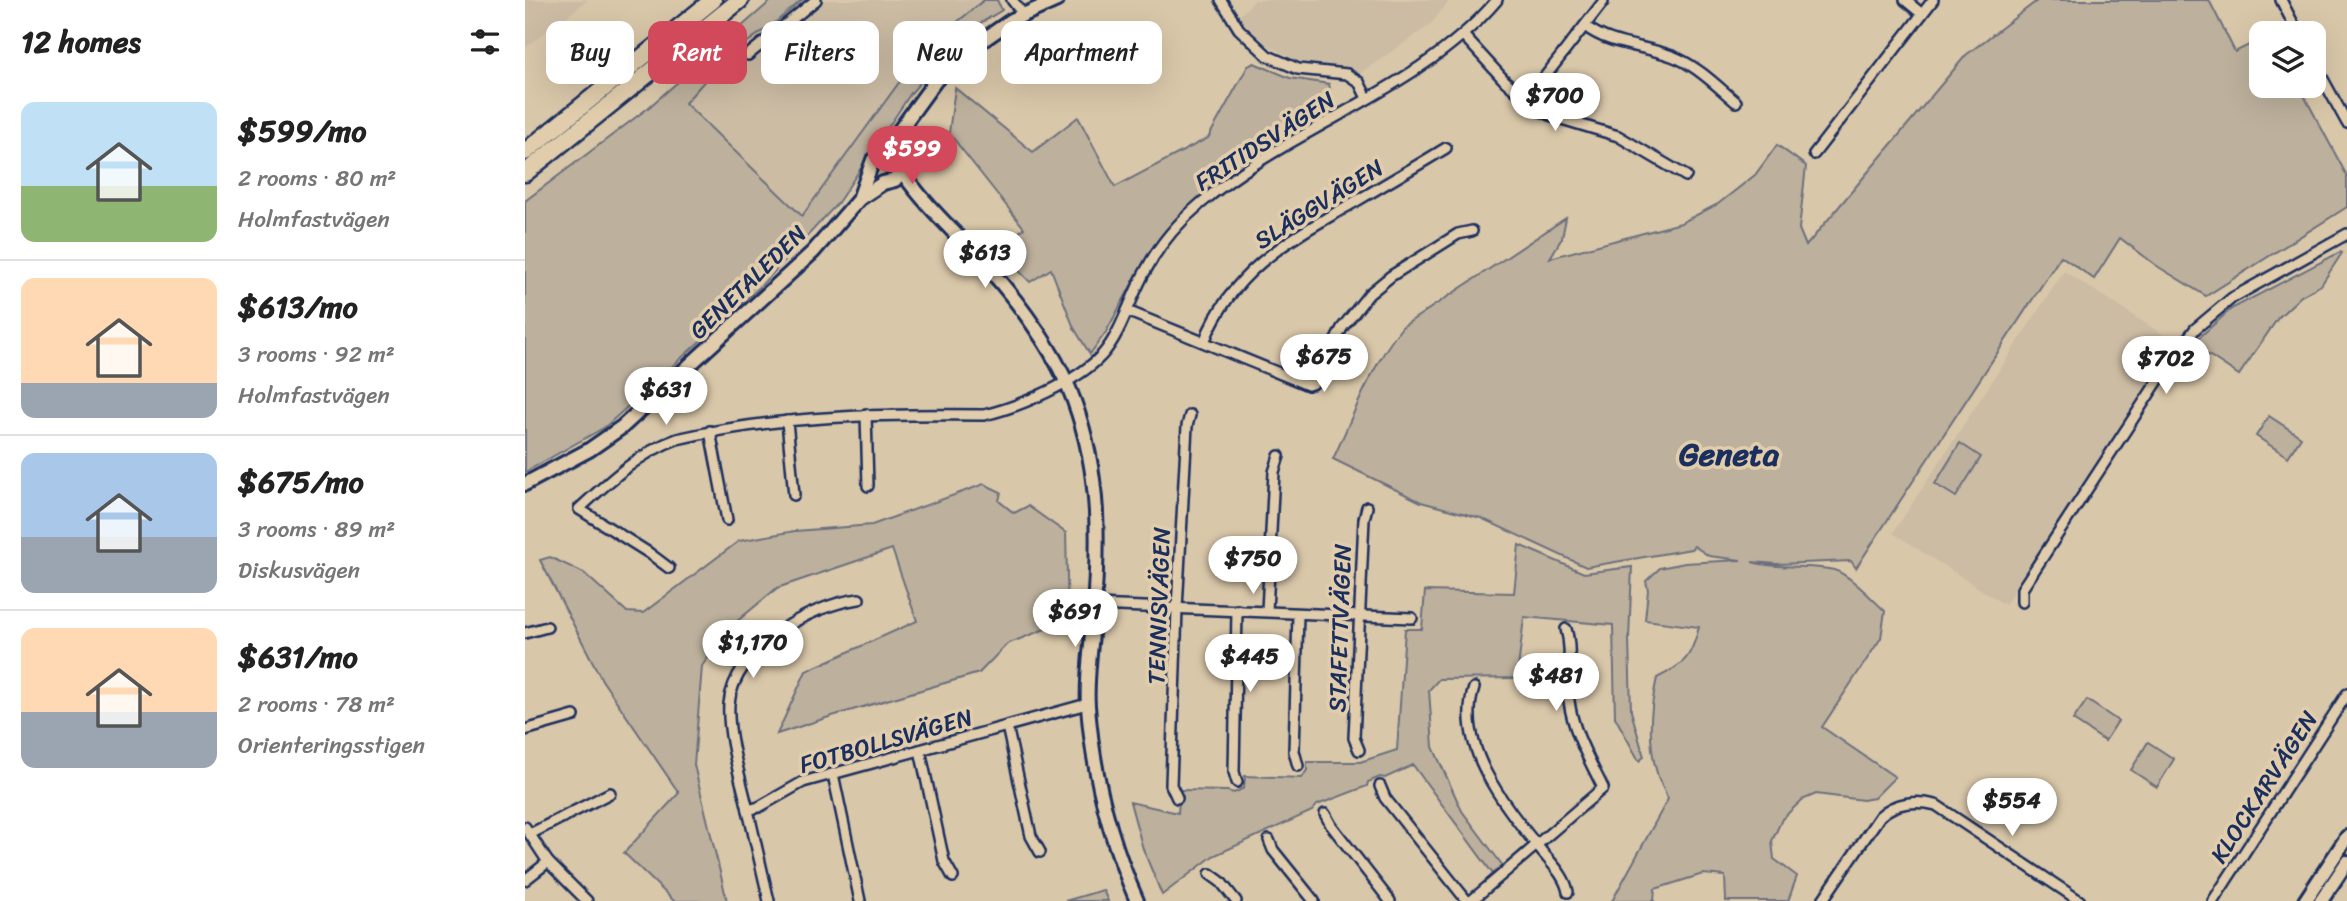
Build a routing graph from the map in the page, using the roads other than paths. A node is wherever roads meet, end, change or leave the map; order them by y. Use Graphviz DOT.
graph roads {
  1 [pos="713,0"];
  2 [pos="740,0"];
  3 [pos="816,0"];
  4 [pos="1012,0"];
  5 [pos="1057,0"];
  6 [pos="1221,0"];
  7 [pos="1497,0"];
  8 [pos="1905,0"];
  9 [pos="1933,0"];
  10 [pos="2281,0"];
  11 [pos="1603,2"];
  12 [pos="1023,14"];
  13 [pos="1922,14"];
  14 [pos="2292,21"];
  15 [pos="1585,26"];
  16 [pos="1463,35"];
  17 [pos="748,55"];
  18 [pos="2326,85"];
  19 [pos="1367,98"];
  20 [pos="1526,101"];
  21 [pos="1736,102"];
  22 [pos="2347,123"];
  23 [pos="906,124"];
  24 [pos="1446,148"];
  25 [pos="525,152"];
  26 [pos="883,153"];
  27 [pos="1814,154"];
  28 [pos="899,165"];
  29 [pos="870,168"];
  30 [pos="525,173"];
  31 [pos="1686,176"];
  32 [pos="887,183"];
  33 [pos="916,192"];
  34 [pos="859,199"];
  35 [pos="1472,231"];
  36 [pos="2347,234"];
  37 [pos="1127,311"];
  38 [pos="1204,342"];
  39 [pos="1065,381"];
  40 [pos="866,414"];
  41 [pos="1190,415"];
  42 [pos="787,421"];
  43 [pos="710,431"];
  44 [pos="1279,456"];
  45 [pos="525,484"];
  46 [pos="868,486"];
  47 [pos="794,495"];
  48 [pos="1367,507"];
  49 [pos="727,520"];
  50 [pos="669,569"];
  51 [pos="859,598"];
  52 [pos="2022,602"];
  53 [pos="1094,605"];
  54 [pos="1177,609"];
  55 [pos="1237,610"];
  56 [pos="1267,611"];
  57 [pos="1298,614"];
  58 [pos="1359,615"];
  59 [pos="1412,618"];
  60 [pos="547,627"];
  61 [pos="1566,629"];
  62 [pos="525,634"];
  63 [pos="1474,688"];
  64 [pos="2347,694"];
  65 [pos="1087,704"];
  66 [pos="574,716"];
  67 [pos="1007,726"];
  68 [pos="525,730"];
  69 [pos="920,750"];
  70 [pos="1359,750"];
  71 [pos="1298,766"];
  72 [pos="833,774"];
  73 [pos="1237,782"];
  74 [pos="1380,786"];
  75 [pos="610,793"];
  76 [pos="1177,798"];
  77 [pos="748,810"];
  78 [pos="1325,814"];
  79 [pos="527,831"];
  80 [pos="2347,836"];
  81 [pos="1269,841"];
  82 [pos="1537,846"];
  83 [pos="1040,852"];
  84 [pos="548,862"];
  85 [pos="2347,862"];
  86 [pos="1210,874"];
  87 [pos="953,877"];
  88 [pos="525,880"];
  89 [pos="1568,892"];
  90 [pos="587,901"];
  91 [pos="769,901"];
  92 [pos="860,901"];
  93 [pos="1137,901"];
  94 [pos="1236,901"];
  95 [pos="1314,901"];
  96 [pos="1390,901"];
  97 [pos="1469,901"];
  98 [pos="1822,901"];
  99 [pos="2080,901"];
  100 [pos="2213,901"];
  101 [pos="2305,901"];
  102 [pos="2321,901"];
  1 -- 25 [label="highway"];
  2 -- 30 [label="highway"];
  3 -- 17 [label="street"];
  4 -- 12 [label="street"];
  5 -- 12 [label="main road, GENETALEDEN"];
  6 -- 19 [label="street"];
  7 -- 16 [label="street, FRITIDSVÄGEN"];
  8 -- 13 [label="street"];
  9 -- 13 [label="street"];
  10 -- 14 [label="street"];
  11 -- 15 [label="street"];
  12 -- 23 [label="main road, GENETALEDEN"];
  13 -- 27 [label="street"];
  15 -- 20 [label="street"];
  15 -- 21 [label="street"];
  16 -- 19 [label="street, FRITIDSVÄGEN"];
  16 -- 20 [label="street"];
  18 -- 22 [label="street"];
  19 -- 37 [label="street, FRITIDSVÄGEN"];
  20 -- 31 [label="street"];
  23 -- 26 [label="main road, GENETALEDEN"];
  23 -- 28 [label="main road, GENETALEDEN"];
  24 -- 38 [label="street, SLÄGGVÄGEN"];
  26 -- 28 [label="main road"];
  26 -- 29 [label="main road, GENETALEDEN"];
  28 -- 32 [label="main road, GENETALEDEN"];
  28 -- 33 [label="main road"];
  29 -- 32 [label="main road"];
  29 -- 34 [label="main road, GENETALEDEN"];
  32 -- 33 [label="main road"];
  32 -- 34 [label="main road, GENETALEDEN"];
  33 -- 39 [label="main road"];
  34 -- 45 [label="main road, GENETALEDEN"];
  35 -- 38 [label="street"];
  36 -- 52 [label="street"];
  37 -- 38 [label="street"];
  37 -- 39 [label="street, FRITIDSVÄGEN"];
  39 -- 40 [label="street, FRITIDSVÄGEN"];
  39 -- 53 [label="main road"];
  40 -- 42 [label="street, FRITIDSVÄGEN"];
  40 -- 46 [label="street"];
  41 -- 54 [label="street, TENNISVÄGEN"];
  42 -- 43 [label="street, FRITIDSVÄGEN"];
  42 -- 47 [label="street"];
  43 -- 49 [label="street"];
  43 -- 50 [label="street, FRITIDSVÄGEN"];
  44 -- 56 [label="street"];
  48 -- 58 [label="street, STAFETTVÄGEN"];
  51 -- 77 [label="street"];
  53 -- 54 [label="street"];
  53 -- 65 [label="main road"];
  54 -- 55 [label="street"];
  54 -- 76 [label="street, TENNISVÄGEN"];
  55 -- 56 [label="street"];
  55 -- 73 [label="street"];
  56 -- 57 [label="street"];
  57 -- 58 [label="street"];
  57 -- 71 [label="street"];
  58 -- 59 [label="street"];
  58 -- 70 [label="street, STAFETTVÄGEN"];
  60 -- 62 [label="street"];
  61 -- 82 [label="street"];
  63 -- 82 [label="street"];
  64 -- 100 [label="street, KLOCKARVÄGEN"];
  65 -- 67 [label="street, FOTBOLLSVÄGEN"];
  65 -- 93 [label="main road"];
  66 -- 68 [label="street"];
  67 -- 69 [label="street, FOTBOLLSVÄGEN"];
  67 -- 83 [label="street"];
  69 -- 72 [label="street, FOTBOLLSVÄGEN"];
  69 -- 87 [label="street"];
  72 -- 77 [label="street, FOTBOLLSVÄGEN"];
  72 -- 92 [label="street"];
  74 -- 97 [label="street"];
  75 -- 79 [label="street"];
  77 -- 91 [label="street"];
  78 -- 96 [label="street"];
  79 -- 84 [label="street"];
  80 -- 101 [label="main road"];
  81 -- 95 [label="street"];
  82 -- 89 [label="street"];
  82 -- 97 [label="street"];
  84 -- 88 [label="street"];
  84 -- 90 [label="street"];
  85 -- 102 [label="main road"];
  86 -- 94 [label="street"];
  98 -- 99 [label="street"];
}
